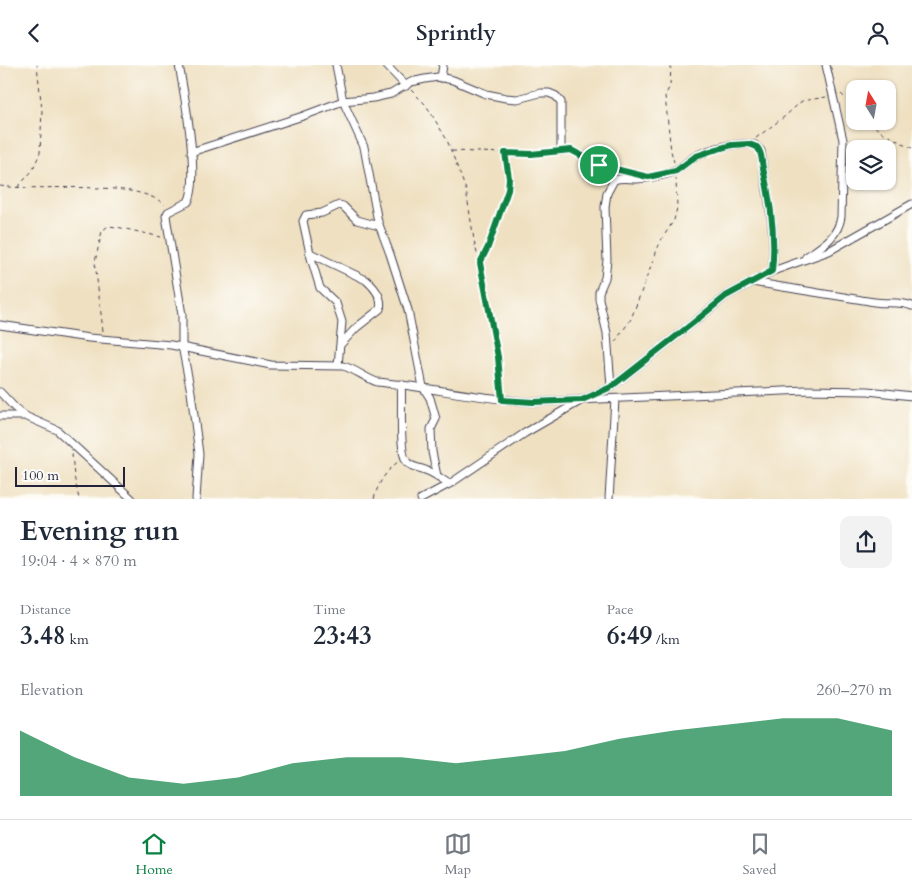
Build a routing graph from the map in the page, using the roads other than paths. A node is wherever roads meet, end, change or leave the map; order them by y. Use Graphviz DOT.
graph roads {
  1 [pos="179,65"];
  2 [pos="336,65"];
  3 [pos="386,65"];
  4 [pos="443,65"];
  5 [pos="826,65"];
  6 [pos="441,78"];
  7 [pos="406,86"];
  8 [pos="344,101"];
  9 [pos="561,151"];
  10 [pos="192,152"];
  11 [pos="912,204"];
  12 [pos="379,226"];
  13 [pos="310,253"];
  14 [pos="801,260"];
  15 [pos="772,271"];
  16 [pos="752,282"];
  17 [pos="912,306"];
  18 [pos="0,325"];
  19 [pos="341,345"];
  20 [pos="182,347"];
  21 [pos="338,365"];
  22 [pos="401,384"];
  23 [pos="423,387"];
  24 [pos="611,387"];
  25 [pos="0,392"];
  26 [pos="912,396"];
  27 [pos="615,399"];
  28 [pos="582,400"];
  29 [pos="0,416"];
  30 [pos="25,416"];
  31 [pos="437,477"];
  32 [pos="449,484"];
  33 [pos="132,499"];
  34 [pos="196,499"];
  35 [pos="421,499"];
  36 [pos="610,499"];
  1 -- 10 [label="street"];
  2 -- 8 [label="street"];
  3 -- 7 [label="street"];
  4 -- 6 [label="street"];
  5 -- 14 [label="street"];
  6 -- 7 [label="street"];
  6 -- 9 [label="street"];
  7 -- 8 [label="street"];
  8 -- 10 [label="street"];
  8 -- 12 [label="street"];
  10 -- 20 [label="street"];
  11 -- 14 [label="street"];
  12 -- 13 [label="street"];
  12 -- 23 [label="street"];
  13 -- 19 [label="street"];
  13 -- 19 [label="street"];
  14 -- 15 [label="street"];
  15 -- 16 [label="street"];
  15 -- 24 [label="street"];
  16 -- 17 [label="street"];
  16 -- 24 [label="street"];
  18 -- 20 [label="street"];
  19 -- 21 [label="street"];
  20 -- 21 [label="street"];
  20 -- 34 [label="street"];
  21 -- 22 [label="street"];
  22 -- 23 [label="street"];
  22 -- 31 [label="street"];
  23 -- 28 [label="street"];
  23 -- 31 [label="street"];
  24 -- 28 [label="street"];
  25 -- 30 [label="street"];
  26 -- 27 [label="street"];
  27 -- 28 [label="street"];
  27 -- 36 [label="street"];
  28 -- 32 [label="street"];
  29 -- 30 [label="street"];
  30 -- 33 [label="street"];
  31 -- 32 [label="street"];
  32 -- 35 [label="street"];
}
